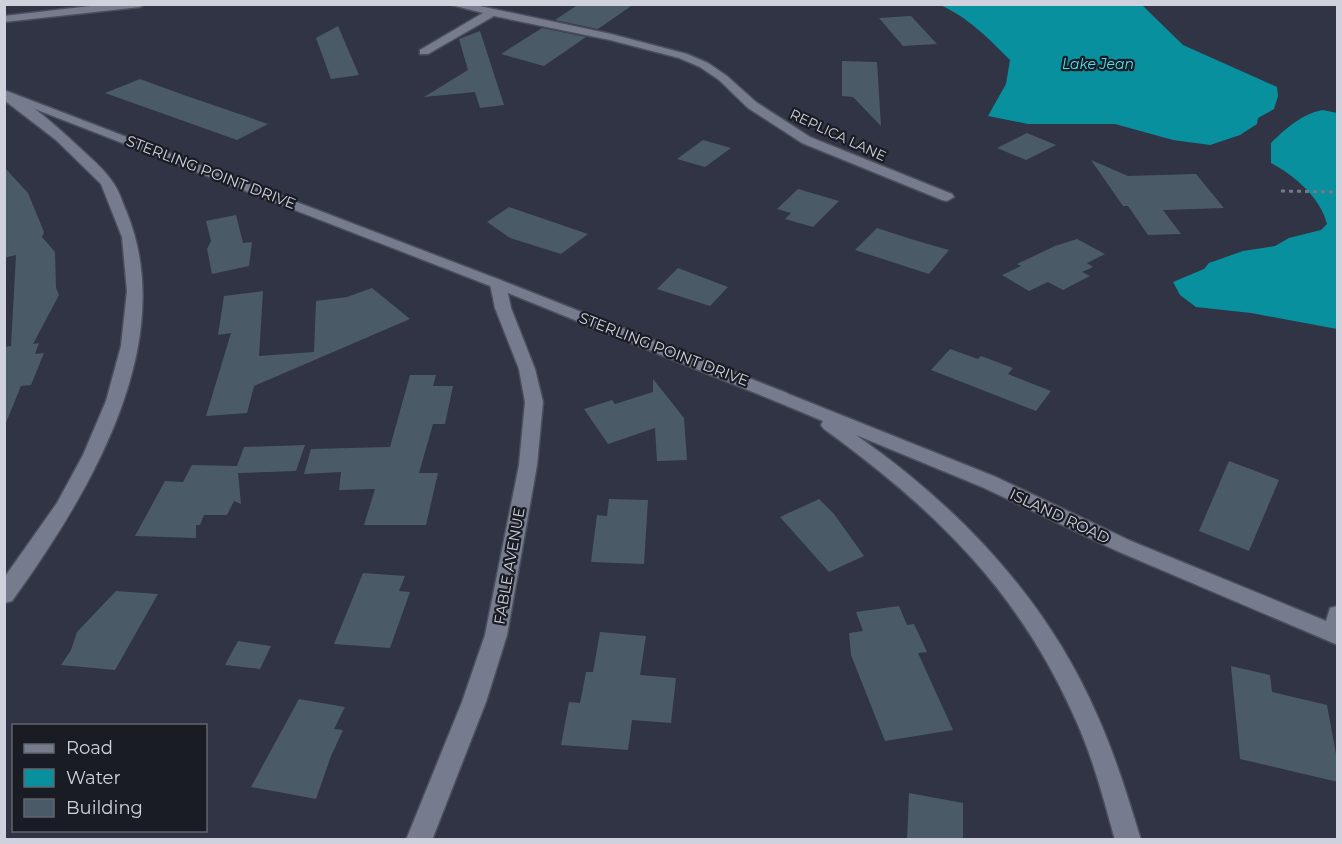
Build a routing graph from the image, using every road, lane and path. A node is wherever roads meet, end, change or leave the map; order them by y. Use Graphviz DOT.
graph roads {
  1 [pos="140,4"];
  2 [pos="453,4"];
  3 [pos="491,13"];
  4 [pos="4,19"];
  5 [pos="424,52"];
  6 [pos="4,93"];
  7 [pos="1281,191"];
  8 [pos="1338,192"];
  9 [pos="946,197"];
  10 [pos="498,284"];
  11 [pos="781,397"];
  12 [pos="4,595"];
  13 [pos="1338,614"];
  14 [pos="1338,632"];
  15 [pos="1338,636"];
  16 [pos="419,840"];
  17 [pos="1128,840"];
  1 -- 4 [label="street"];
  2 -- 3 [label="street, REPLICA LANE"];
  3 -- 5 [label="street"];
  3 -- 9 [label="street, REPLICA LANE"];
  6 -- 10 [label="street, STERLING POINT DRIVE"];
  6 -- 12 [label="street"];
  7 -- 8 [label="path"];
  10 -- 11 [label="street, STERLING POINT DRIVE"];
  10 -- 16 [label="street, FABLE AVENUE"];
  11 -- 15 [label="street, ISLAND ROAD"];
  11 -- 17 [label="street, STERLING POINT DRIVE"];
  13 -- 14 [label="street"];
}
